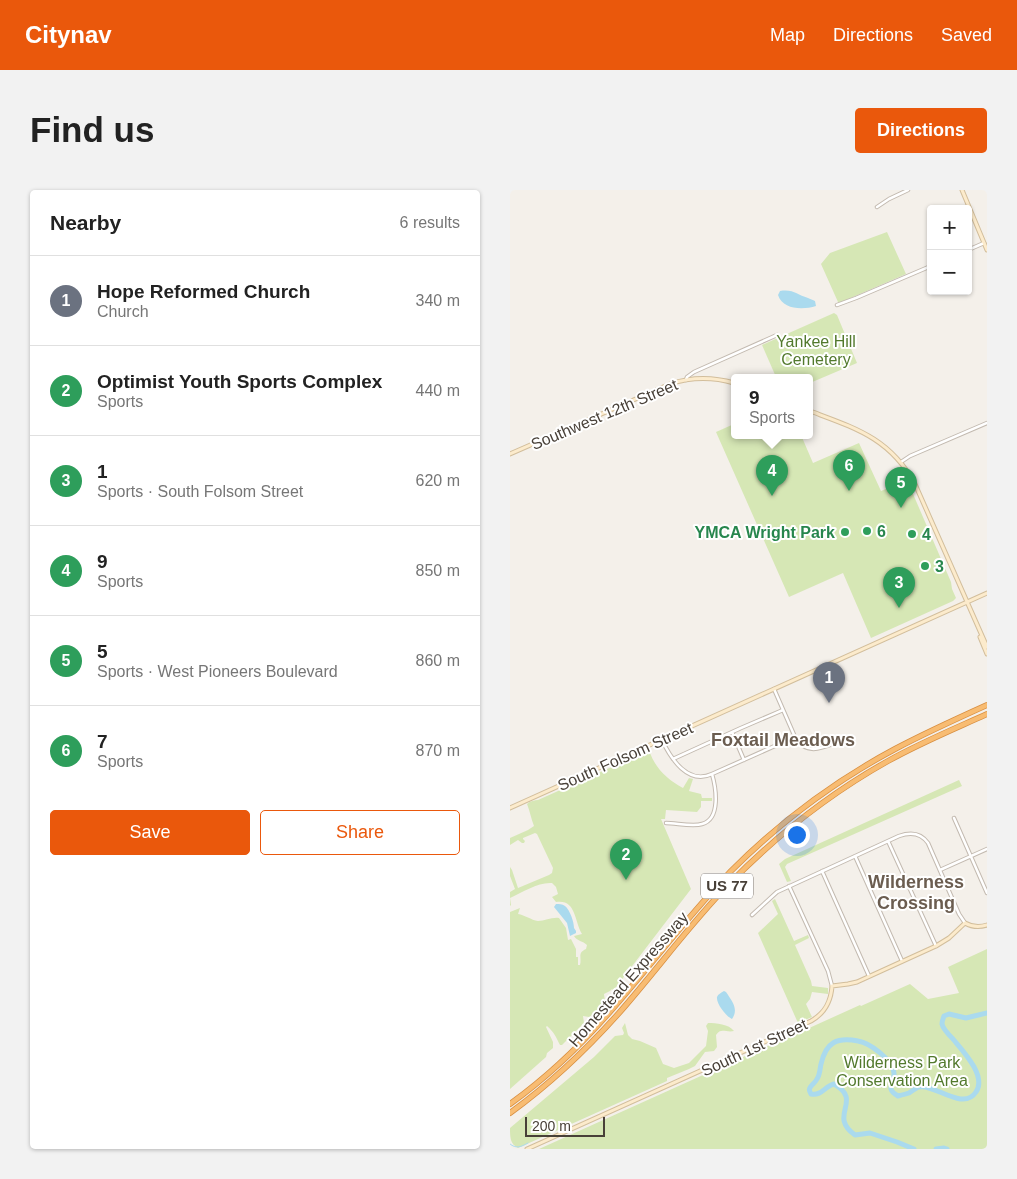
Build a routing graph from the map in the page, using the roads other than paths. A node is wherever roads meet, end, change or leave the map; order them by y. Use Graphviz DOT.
graph roads {
  1 [pos="908,190"];
  2 [pos="962,190"];
  3 [pos="877,206"];
  4 [pos="984,243"];
  5 [pos="972,248"];
  6 [pos="987,250"];
  7 [pos="927,268"];
  8 [pos="836,305"];
  9 [pos="777,335"];
  10 [pos="686,380"];
  11 [pos="731,382"];
  12 [pos="813,412"];
  13 [pos="987,423"];
  14 [pos="510,454"];
  15 [pos="901,462"];
  16 [pos="987,593"];
  17 [pos="967,602"];
  18 [pos="987,647"];
  19 [pos="987,654"];
  20 [pos="774,689"];
  21 [pos="987,705"];
  22 [pos="784,710"];
  23 [pos="987,714"];
  24 [pos="732,732"];
  25 [pos="795,736"];
  26 [pos="662,740"];
  27 [pos="843,740"];
  28 [pos="672,759"];
  29 [pos="744,760"];
  30 [pos="712,774"];
  31 [pos="510,808"];
  32 [pos="954,818"];
  33 [pos="666,823"];
  34 [pos="888,841"];
  35 [pos="987,849"];
  36 [pos="855,856"];
  37 [pos="971,856"];
  38 [pos="940,870"];
  39 [pos="822,871"];
  40 [pos="789,886"];
  41 [pos="987,893"];
  42 [pos="752,915"];
  43 [pos="965,922"];
  44 [pos="987,925"];
  45 [pos="936,946"];
  46 [pos="902,961"];
  47 [pos="869,976"];
  48 [pos="832,986"];
  49 [pos="510,1104"];
  50 [pos="510,1113"];
  51 [pos="527,1149"];
  1 -- 3 [label="street"];
  2 -- 4 [label="street"];
  4 -- 5 [label="street"];
  4 -- 6 [label="street"];
  7 -- 8 [label="street"];
  9 -- 10 [label="street, Southwest 12th Street"];
  10 -- 11 [label="street"];
  10 -- 14 [label="street, Southwest 12th Street"];
  12 -- 15 [label="street"];
  13 -- 15 [label="street"];
  15 -- 17 [label="street"];
  16 -- 17 [label="street, South Folsom Street"];
  17 -- 18 [label="street"];
  17 -- 19 [label="street"];
  17 -- 20 [label="street, South Folsom Street"];
  20 -- 22 [label="street"];
  20 -- 26 [label="street, South Folsom Street"];
  21 -- 49 [label="highway, Homestead Expressway / US 77"];
  22 -- 24 [label="street"];
  22 -- 25 [label="street"];
  23 -- 50 [label="highway, Homestead Expressway / US 77"];
  24 -- 28 [label="street"];
  24 -- 29 [label="street"];
  25 -- 27 [label="street"];
  25 -- 29 [label="street"];
  26 -- 28 [label="street"];
  26 -- 31 [label="street, South Folsom Street"];
  28 -- 30 [label="street"];
  29 -- 30 [label="street"];
  30 -- 33 [label="street"];
  32 -- 37 [label="street"];
  34 -- 36 [label="street"];
  34 -- 38 [label="street"];
  34 -- 45 [label="street"];
  35 -- 37 [label="street"];
  36 -- 39 [label="street"];
  36 -- 46 [label="street"];
  37 -- 38 [label="street"];
  37 -- 41 [label="street"];
  38 -- 43 [label="street"];
  39 -- 40 [label="street"];
  39 -- 47 [label="street"];
  40 -- 42 [label="street"];
  40 -- 48 [label="street"];
  43 -- 44 [label="street"];
  43 -- 45 [label="street"];
  45 -- 46 [label="street"];
  46 -- 47 [label="street"];
  47 -- 48 [label="street"];
  48 -- 51 [label="street, South 1st Street"];
}
